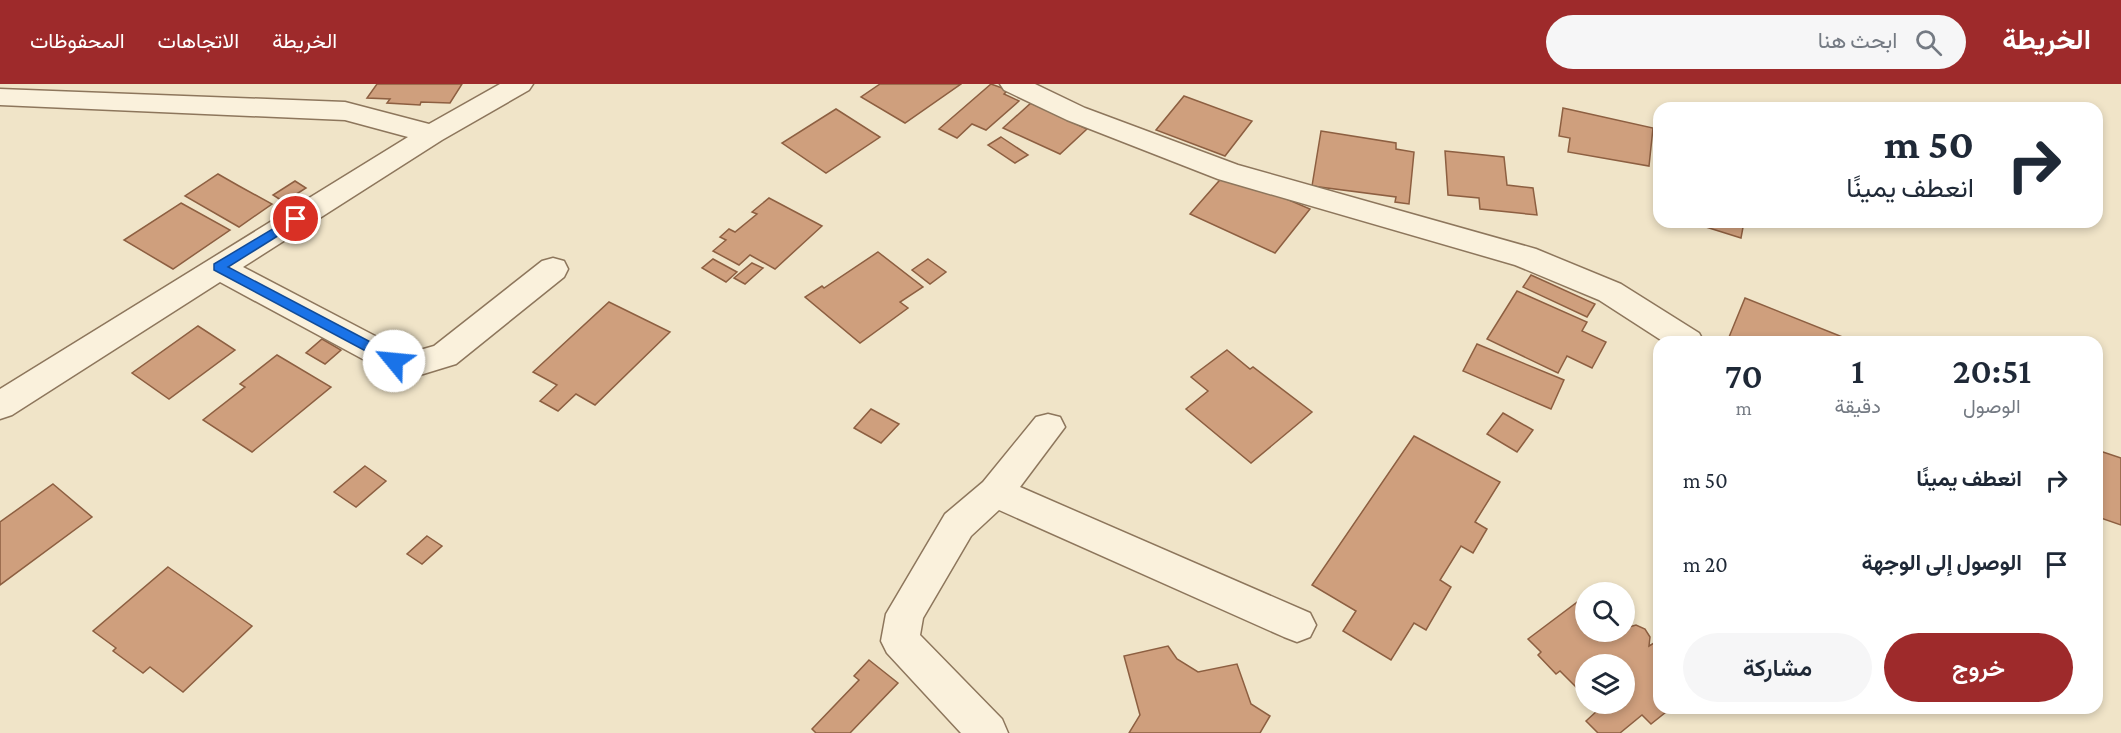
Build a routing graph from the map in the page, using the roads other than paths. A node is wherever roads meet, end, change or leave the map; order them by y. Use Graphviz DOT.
graph roads {
  1 [pos="520,84"];
  2 [pos="1013,84"];
  3 [pos="0,97"];
  4 [pos="432,134"];
  5 [pos="218,267"];
  6 [pos="553,269"];
  7 [pos="1679,336"];
  8 [pos="0,406"];
  9 [pos="1048,427"];
  10 [pos="995,492"];
  11 [pos="1297,625"];
  12 [pos="988,733"];
  1 -- 4 [label="street"];
  2 -- 7 [label="street"];
  3 -- 4 [label="street"];
  4 -- 5 [label="street"];
  5 -- 6 [label="street"];
  5 -- 8 [label="street"];
  9 -- 10 [label="street"];
  10 -- 11 [label="street"];
  10 -- 12 [label="street"];
}
